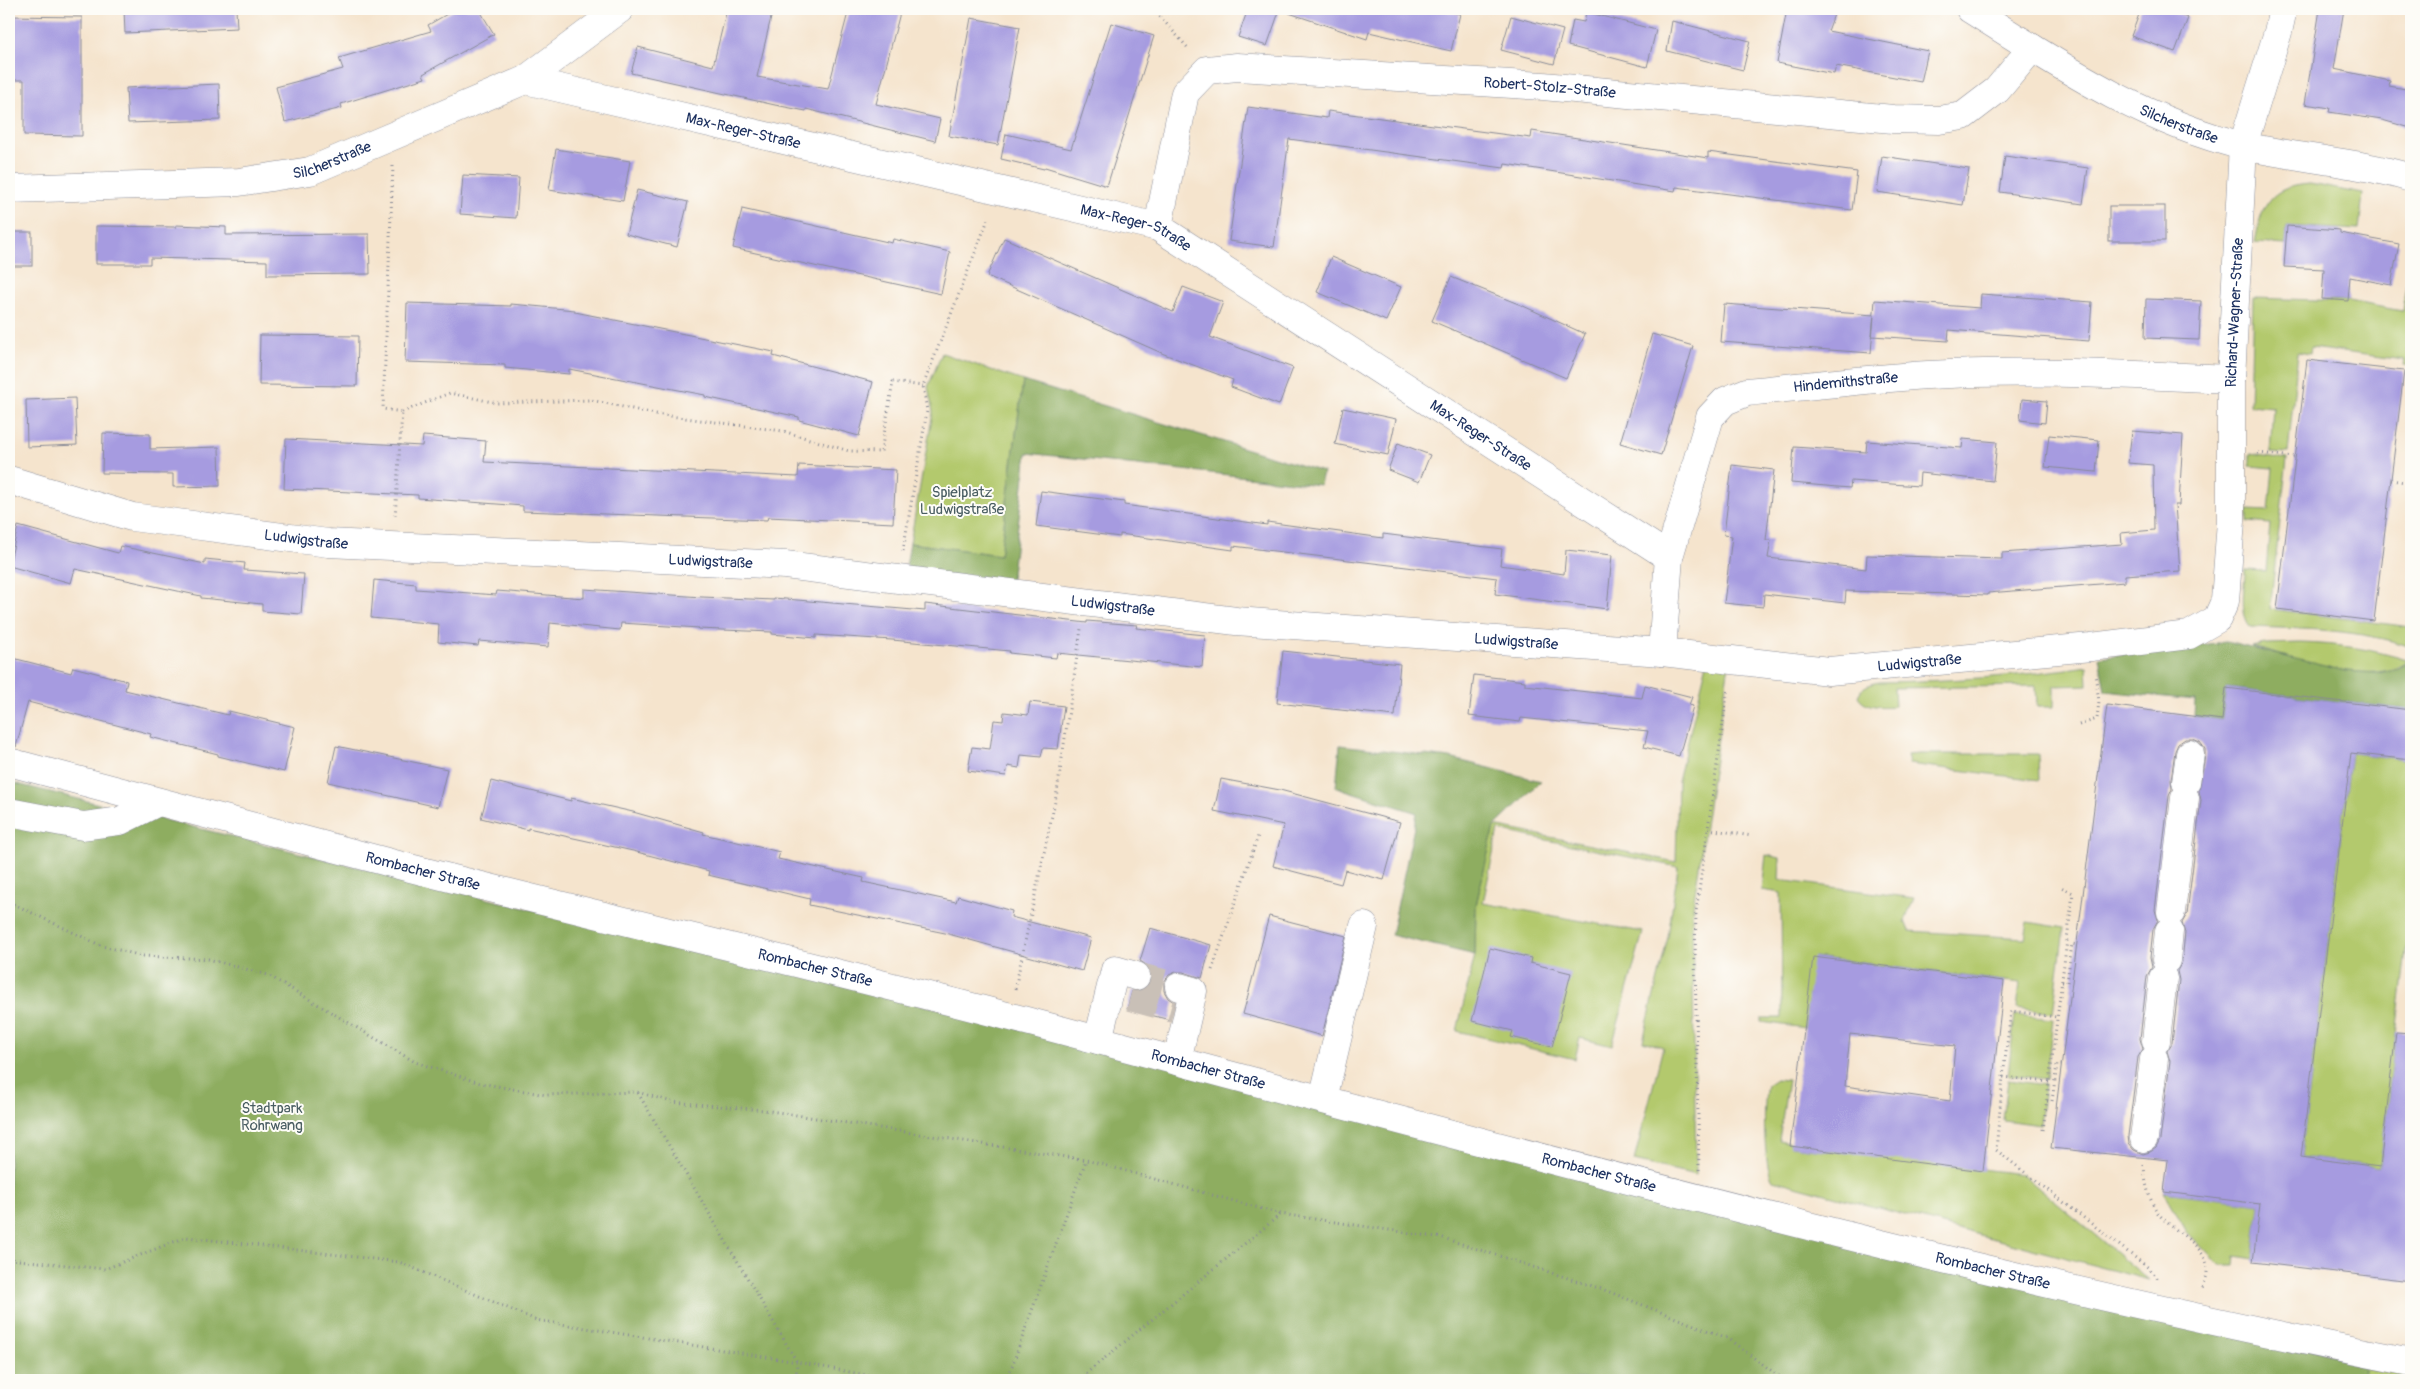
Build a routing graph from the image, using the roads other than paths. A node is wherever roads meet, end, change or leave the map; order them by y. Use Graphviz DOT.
graph roads {
  1 [pos="620,9"];
  2 [pos="1970,9"];
  3 [pos="2283,9"];
  4 [pos="2032,48"];
  5 [pos="525,80"];
  6 [pos="2243,145"];
  7 [pos="2411,178"];
  8 [pos="9,190"];
  9 [pos="1158,227"];
  10 [pos="2232,379"];
  11 [pos="9,480"];
  12 [pos="1669,557"];
  13 [pos="2217,619"];
  14 [pos="1662,652"];
  15 [pos="2190,754"];
  16 [pos="9,762"];
  17 [pos="158,802"];
  18 [pos="9,812"];
  19 [pos="1364,926"];
  20 [pos="1125,988"];
  21 [pos="1180,1003"];
  22 [pos="1098,1040"];
  23 [pos="1177,1061"];
  24 [pos="1323,1099"];
  25 [pos="2144,1148"];
  26 [pos="2411,1362"];
  1 -- 5 [label="street, Silcherstraße"];
  2 -- 4 [label="street, Silcherstraße"];
  3 -- 6 [label="street, Richard-Wagner-Straße"];
  4 -- 6 [label="street, Silcherstraße"];
  4 -- 9 [label="street, Robert-Stolz-Straße"];
  5 -- 8 [label="street, Silcherstraße"];
  5 -- 9 [label="street, Max-Reger-Straße"];
  6 -- 7 [label="street, Silcherstraße"];
  6 -- 10 [label="street, Richard-Wagner-Straße"];
  9 -- 12 [label="street, Max-Reger-Straße"];
  10 -- 12 [label="street, Hindemithstraße"];
  10 -- 13 [label="street, Richard-Wagner-Straße"];
  11 -- 14 [label="street, Ludwigstraße"];
  12 -- 14 [label="street, Hindemithstraße"];
  13 -- 14 [label="street, Ludwigstraße"];
  15 -- 25 [label="street"];
  16 -- 17 [label="street, Rombacher Straße"];
  17 -- 18 [label="street"];
  17 -- 22 [label="street, Rombacher Straße"];
  19 -- 24 [label="street"];
  20 -- 22 [label="street"];
  21 -- 23 [label="street"];
  22 -- 23 [label="street, Rombacher Straße"];
  23 -- 24 [label="street, Rombacher Straße"];
  24 -- 26 [label="street, Rombacher Straße"];
}
